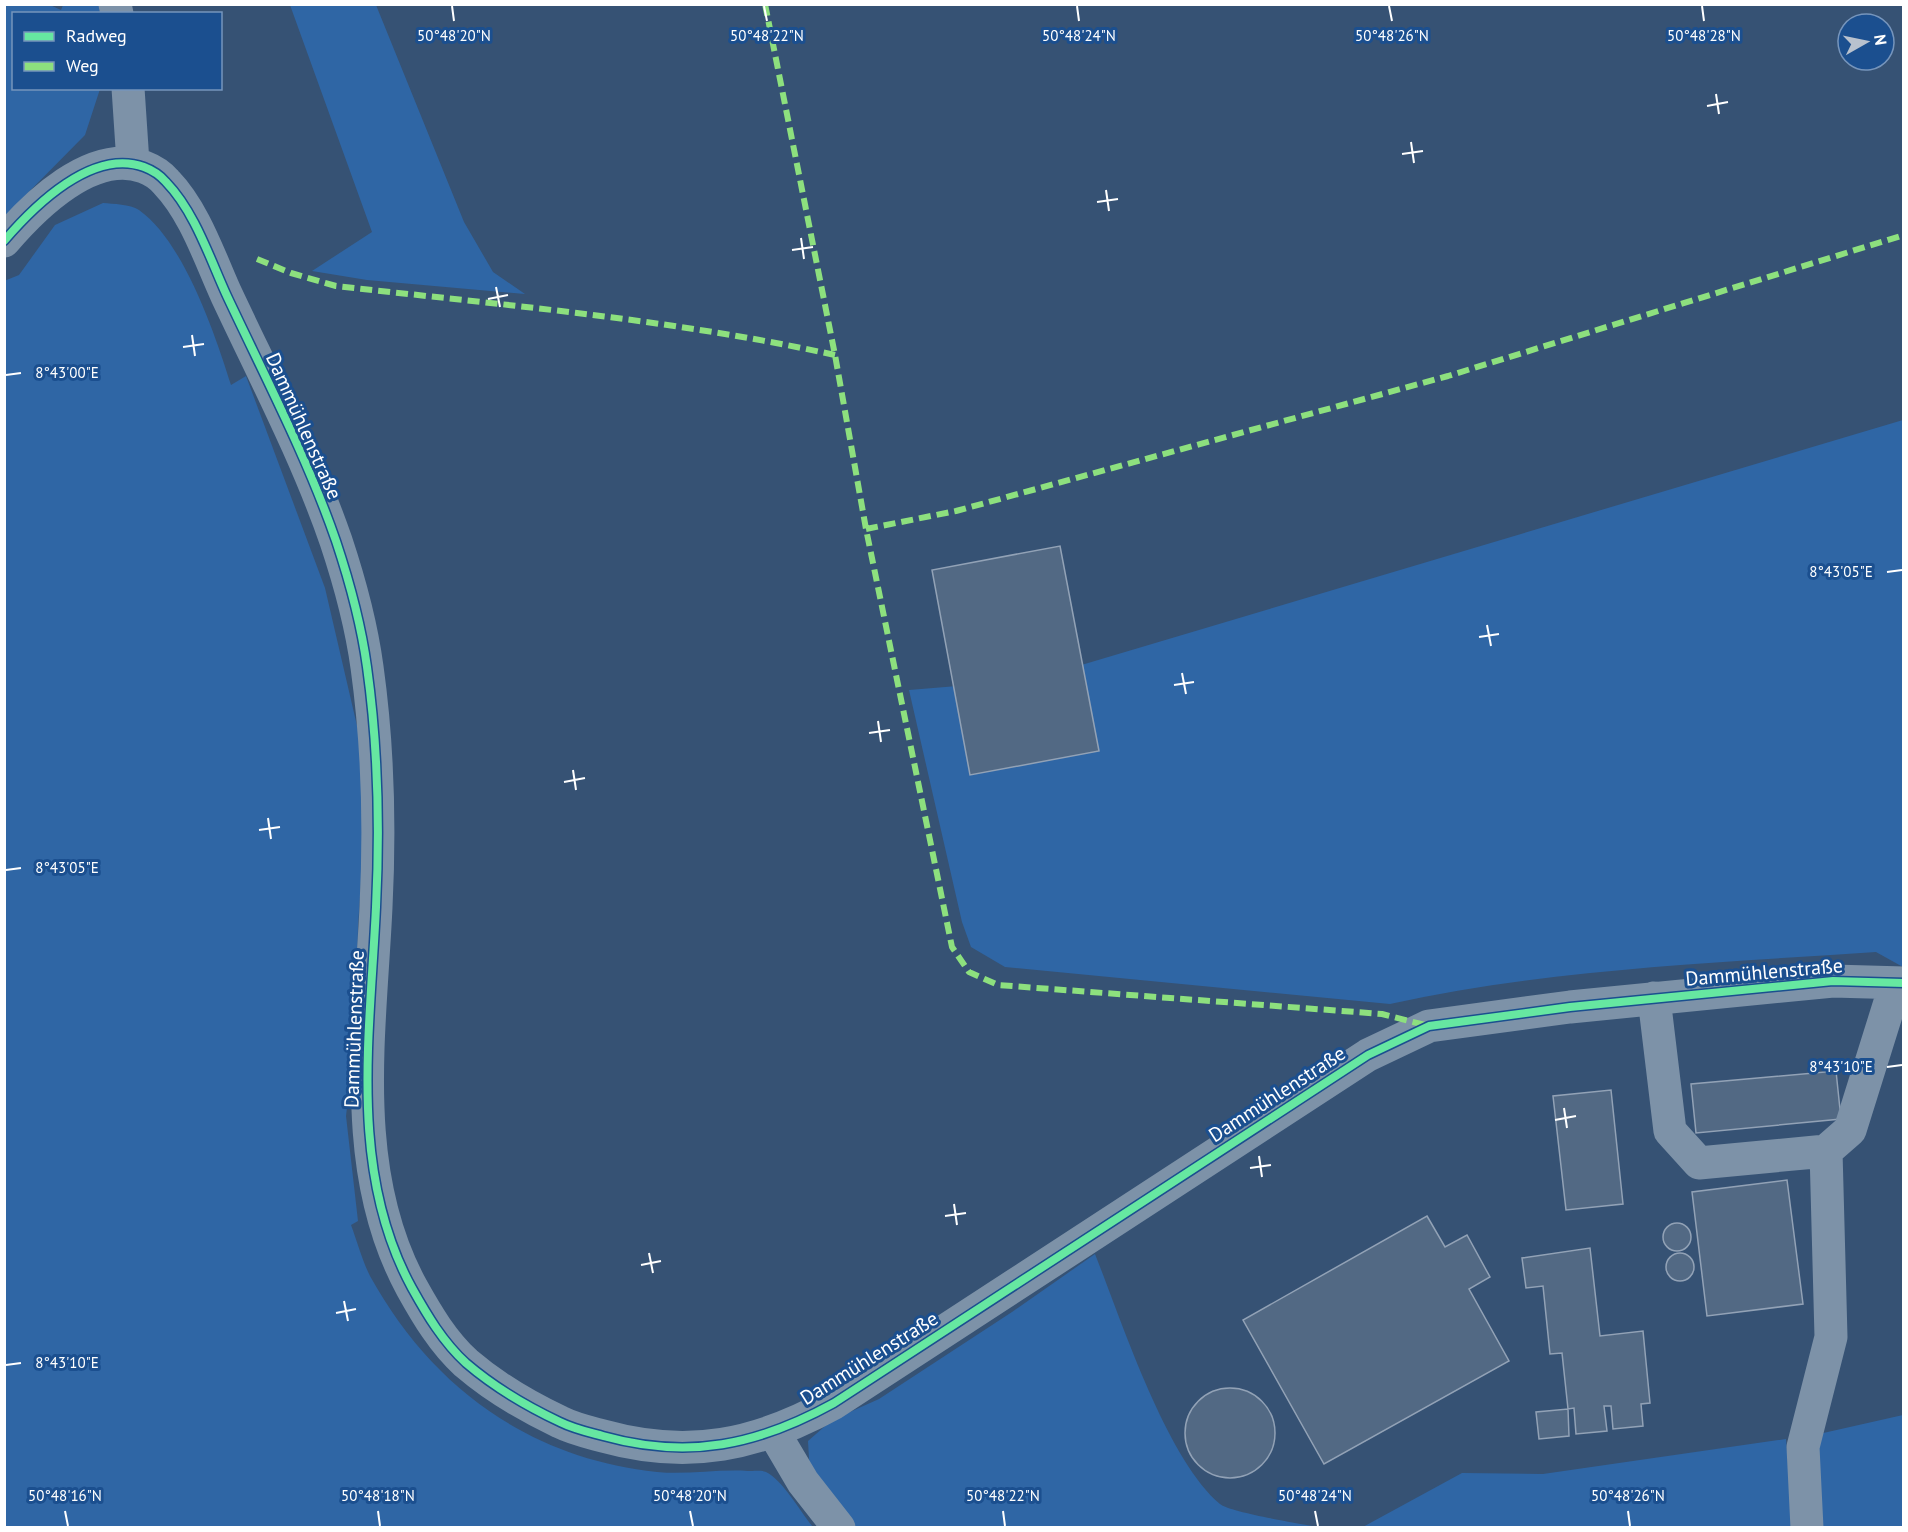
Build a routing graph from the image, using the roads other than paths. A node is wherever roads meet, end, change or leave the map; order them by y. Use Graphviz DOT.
graph roads {
  1 [pos="128,90"];
  2 [pos="133,163"];
  3 [pos="4,241"];
  4 [pos="1900,983"];
  5 [pos="1654,998"];
  6 [pos="1826,1151"];
  7 [pos="774,1433"];
  8 [pos="839,1527"];
  9 [pos="1807,1527"];
  1 -- 2 [label="street"];
  2 -- 3 [label="street"];
  2 -- 7 [label="street, Dammühlenstraße"];
  4 -- 5 [label="street, Dammühlenstraße"];
  4 -- 6 [label="street"];
  5 -- 6 [label="street"];
  5 -- 7 [label="street, Dammühlenstraße"];
  6 -- 9 [label="street"];
  7 -- 8 [label="street"];
}
